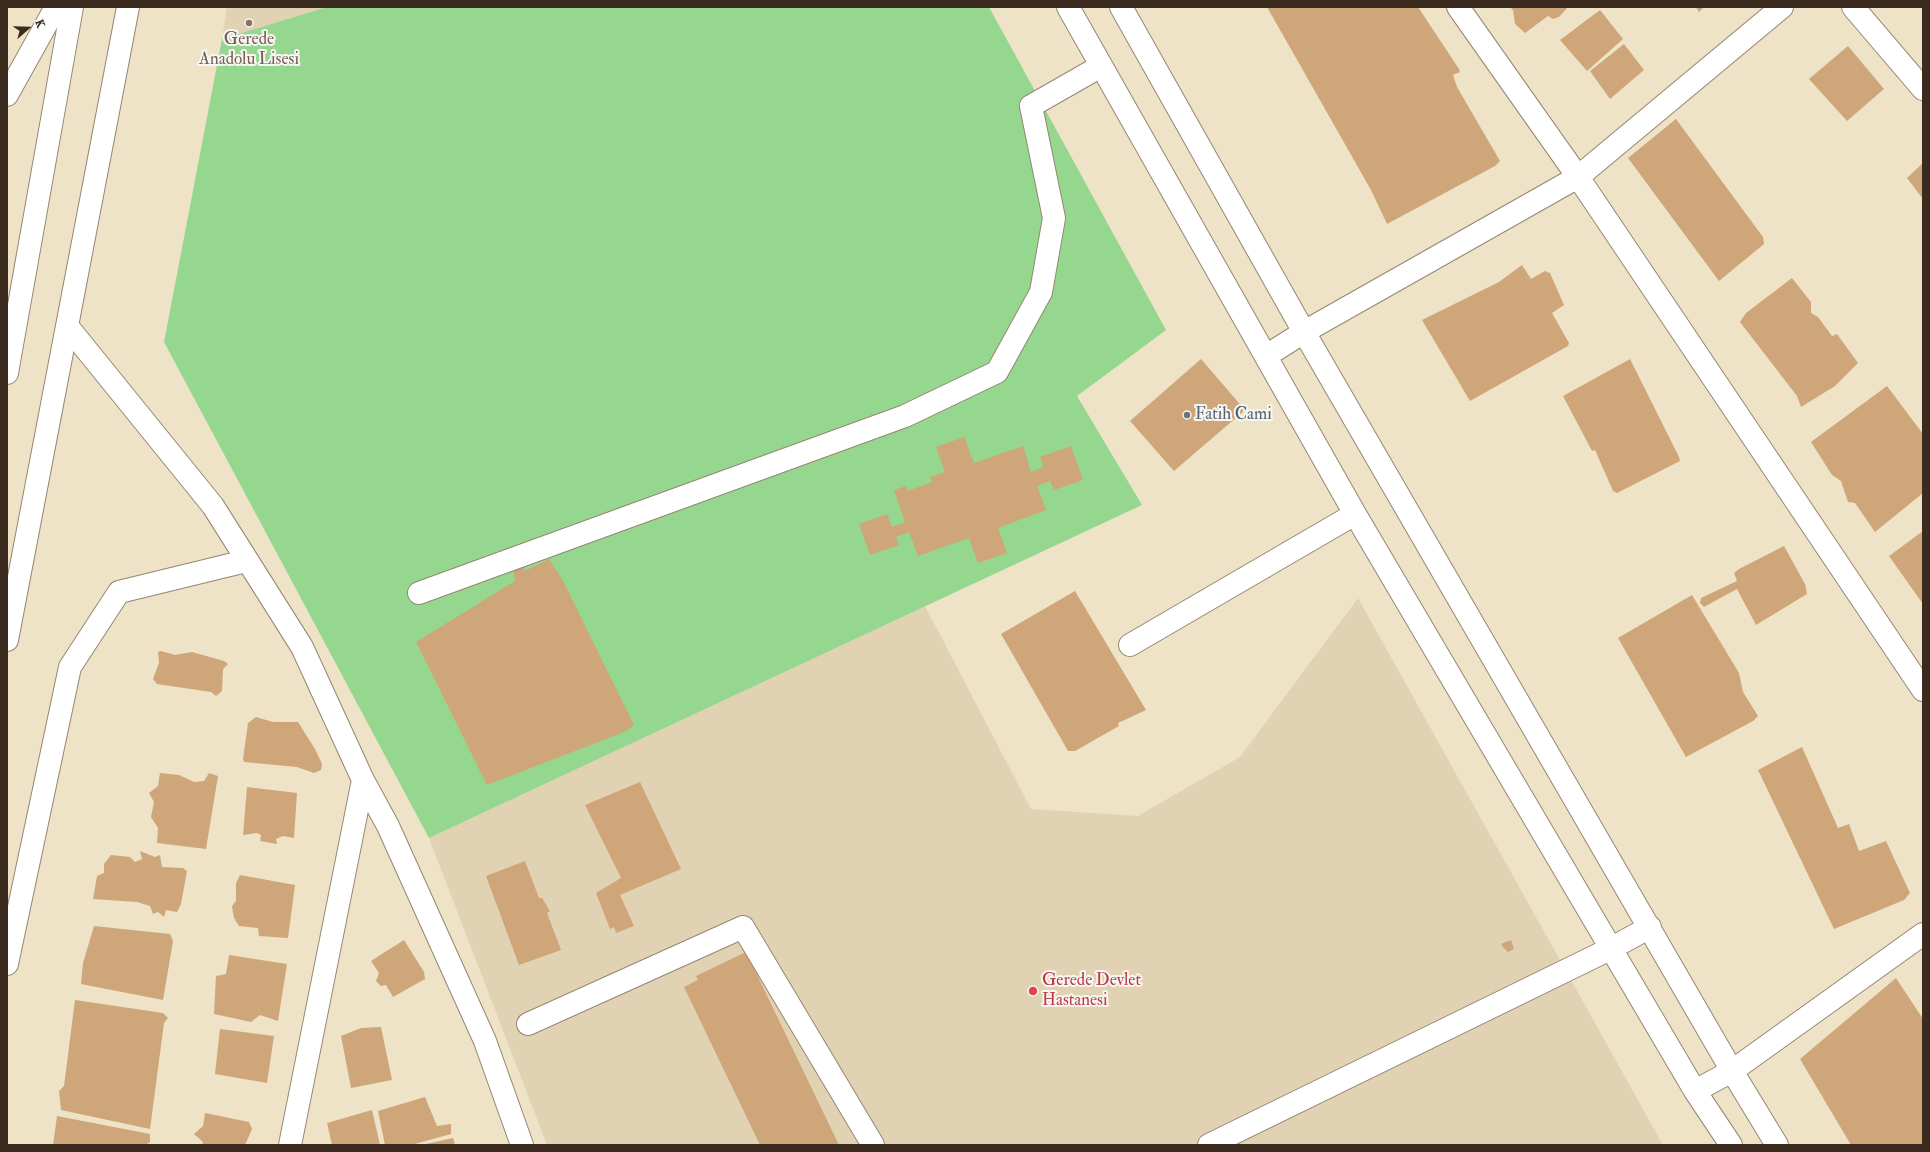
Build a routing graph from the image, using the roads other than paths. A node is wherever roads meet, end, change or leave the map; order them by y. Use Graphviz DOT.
graph roads {
  1 [pos="56,7"];
  2 [pos="72,7"];
  3 [pos="128,7"];
  4 [pos="1068,7"];
  5 [pos="1121,7"];
  6 [pos="1458,7"];
  7 [pos="1782,7"];
  8 [pos="1853,7"];
  9 [pos="1101,66"];
  10 [pos="1923,89"];
  11 [pos="7,95"];
  12 [pos="1578,177"];
  13 [pos="68,327"];
  14 [pos="1304,332"];
  15 [pos="1266,356"];
  16 [pos="7,373"];
  17 [pos="1355,514"];
  18 [pos="246,561"];
  19 [pos="419,593"];
  20 [pos="7,640"];
  21 [pos="1130,645"];
  22 [pos="1923,690"];
  23 [pos="363,780"];
  24 [pos="1650,927"];
  25 [pos="1923,934"];
  26 [pos="1612,948"];
  27 [pos="7,964"];
  28 [pos="528,1024"];
  29 [pos="1732,1071"];
  30 [pos="1696,1091"];
  31 [pos="290,1145"];
  32 [pos="522,1145"];
  33 [pos="873,1145"];
  34 [pos="1209,1145"];
  35 [pos="1731,1145"];
  36 [pos="1778,1145"];
  1 -- 11 [label="main road"];
  2 -- 16 [label="main road"];
  3 -- 13 [label="main road"];
  4 -- 9 [label="main road"];
  5 -- 14 [label="main road"];
  6 -- 12 [label="main road"];
  7 -- 12 [label="main road"];
  8 -- 10 [label="main road"];
  9 -- 15 [label="main road"];
  9 -- 19 [label="main road"];
  12 -- 14 [label="main road"];
  12 -- 22 [label="main road"];
  13 -- 18 [label="main road"];
  13 -- 20 [label="main road"];
  14 -- 15 [label="main road"];
  14 -- 24 [label="main road"];
  15 -- 17 [label="main road"];
  17 -- 21 [label="main road"];
  17 -- 26 [label="main road"];
  18 -- 23 [label="main road"];
  18 -- 27 [label="main road"];
  23 -- 31 [label="main road"];
  23 -- 32 [label="main road"];
  24 -- 26 [label="main road"];
  24 -- 29 [label="main road"];
  25 -- 29 [label="main road"];
  26 -- 30 [label="main road"];
  26 -- 34 [label="main road"];
  28 -- 33 [label="main road"];
  29 -- 30 [label="main road"];
  29 -- 36 [label="main road"];
  30 -- 35 [label="main road"];
}
